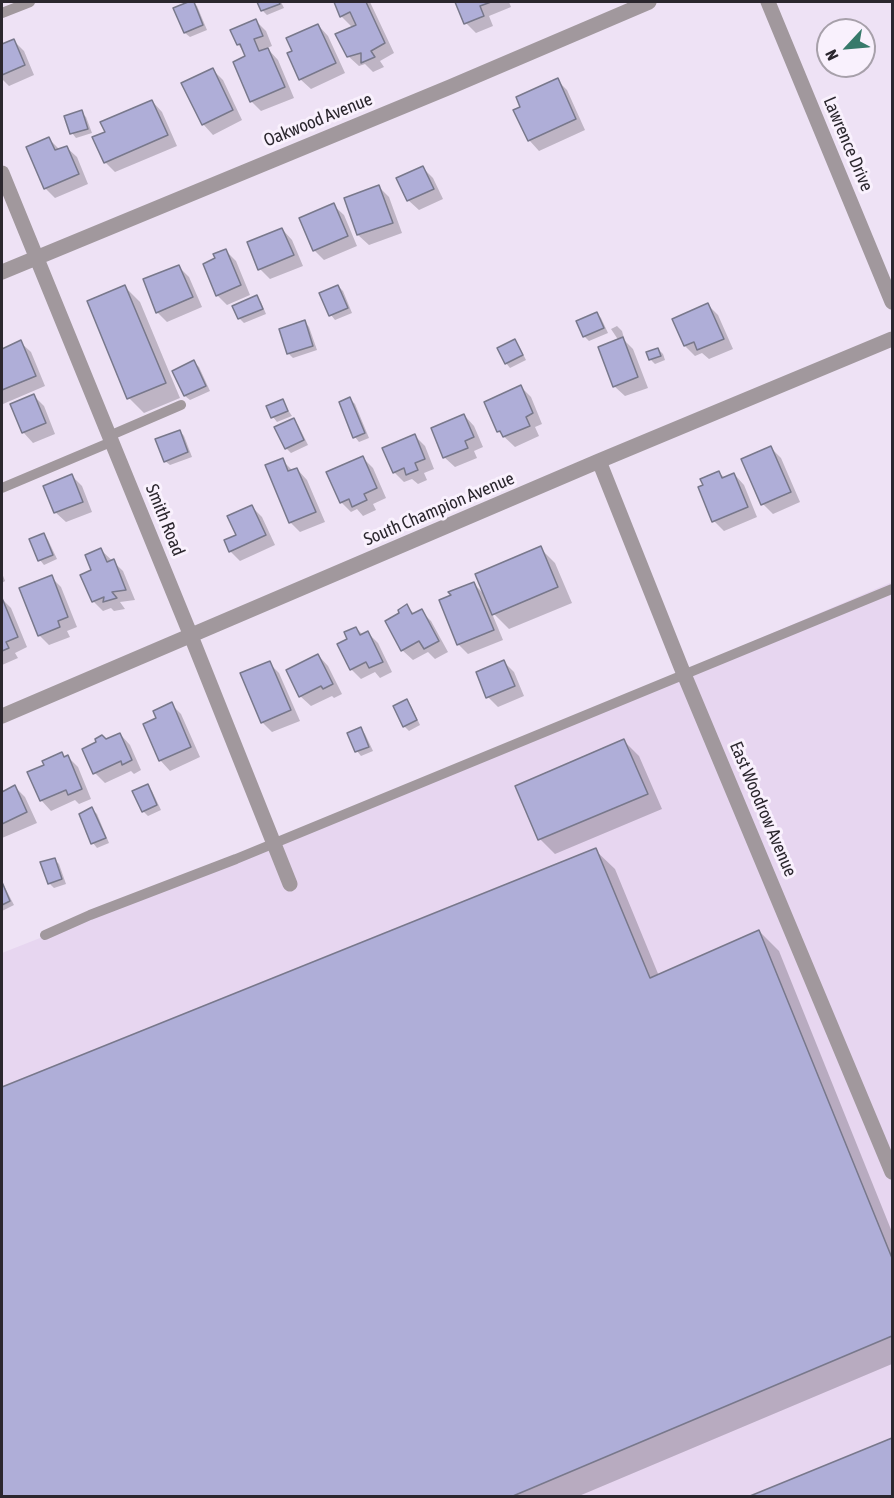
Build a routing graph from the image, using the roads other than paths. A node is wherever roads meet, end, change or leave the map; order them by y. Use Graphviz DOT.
graph roads {
  1 [pos="30,2"];
  2 [pos="649,2"];
  3 [pos="768,2"];
  4 [pos="2,13"];
  5 [pos="2,173"];
  6 [pos="36,258"];
  7 [pos="2,272"];
  8 [pos="892,302"];
  9 [pos="892,339"];
  10 [pos="181,405"];
  11 [pos="110,439"];
  12 [pos="599,461"];
  13 [pos="2,488"];
  14 [pos="892,589"];
  15 [pos="191,636"];
  16 [pos="684,673"];
  17 [pos="2,716"];
  18 [pos="274,843"];
  19 [pos="290,884"];
  20 [pos="45,935"];
  21 [pos="892,1172"];
  1 -- 4 [label="lane"];
  2 -- 6 [label="street, Oakwood Avenue"];
  3 -- 8 [label="street, Lawrence Drive"];
  5 -- 6 [label="street, Smith Road"];
  6 -- 7 [label="street, Oakwood Avenue"];
  6 -- 11 [label="street, Smith Road"];
  9 -- 12 [label="street, South Champion Avenue"];
  10 -- 11 [label="lane"];
  11 -- 13 [label="lane"];
  11 -- 15 [label="street, Smith Road"];
  12 -- 15 [label="street, South Champion Avenue"];
  12 -- 16 [label="street, East Woodrow Avenue"];
  14 -- 16 [label="lane"];
  15 -- 17 [label="street, South Champion Avenue"];
  15 -- 18 [label="street, Smith Road"];
  16 -- 18 [label="lane"];
  16 -- 21 [label="street, East Woodrow Avenue"];
  18 -- 19 [label="street, Smith Road"];
  18 -- 20 [label="lane"];
}
